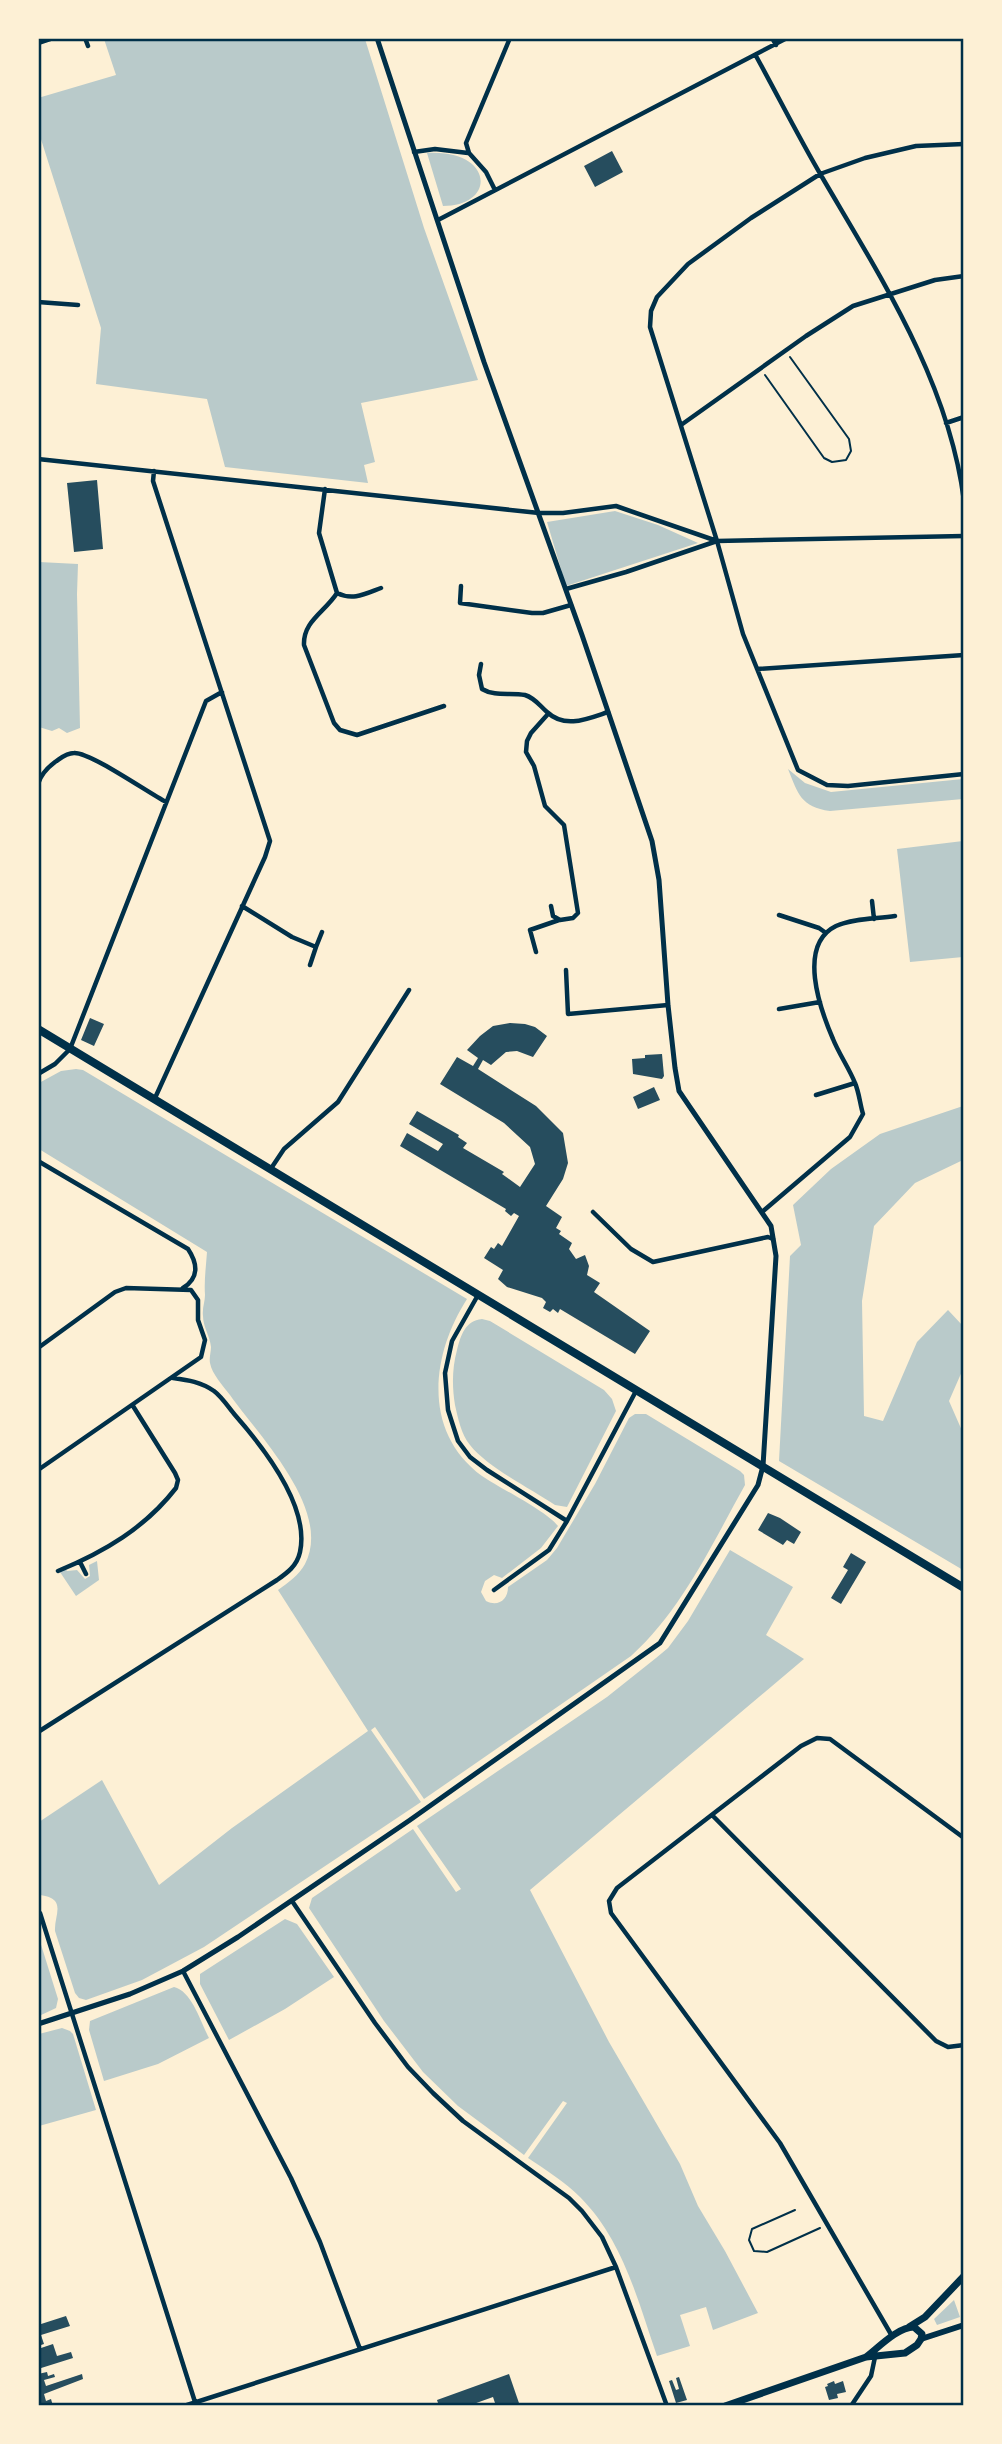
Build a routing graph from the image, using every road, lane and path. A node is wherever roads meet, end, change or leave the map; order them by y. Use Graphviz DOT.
graph roads {
  1 [pos="53,38"];
  2 [pos="85,38"];
  3 [pos="377,38"];
  4 [pos="510,38"];
  5 [pos="772,38"];
  6 [pos="787,38"];
  7 [pos="38,43"];
  8 [pos="776,45"];
  9 [pos="88,46"];
  10 [pos="757,56"];
  11 [pos="964,144"];
  12 [pos="414,153"];
  13 [pos="469,153"];
  14 [pos="820,174"];
  15 [pos="495,190"];
  16 [pos="439,220"];
  17 [pos="964,276"];
  18 [pos="890,293"];
  19 [pos="38,302"];
  20 [pos="78,305"];
  21 [pos="786,350"];
  22 [pos="760,368"];
  23 [pos="964,417"];
  24 [pos="946,423"];
  25 [pos="680,426"];
  26 [pos="38,459"];
  27 [pos="155,471"];
  28 [pos="325,489"];
  29 [pos="964,501"];
  30 [pos="539,513"];
  31 [pos="964,536"];
  32 [pos="717,541"];
  33 [pos="461,586"];
  34 [pos="381,588"];
  35 [pos="566,589"];
  36 [pos="337,593"];
  37 [pos="571,605"];
  38 [pos="964,655"];
  39 [pos="481,664"];
  40 [pos="757,669"];
  41 [pos="222,692"];
  42 [pos="444,706"];
  43 [pos="608,712"];
  44 [pos="548,714"];
  45 [pos="964,774"];
  46 [pos="38,783"];
  47 [pos="166,802"];
  48 [pos="38,823"];
  49 [pos="38,865"];
  50 [pos="872,901"];
  51 [pos="242,906"];
  52 [pos="551,906"];
  53 [pos="802,912"];
  54 [pos="779,915"];
  55 [pos="895,916"];
  56 [pos="874,919"];
  57 [pos="560,920"];
  58 [pos="799,920"];
  59 [pos="322,932"];
  60 [pos="826,933"];
  61 [pos="316,947"];
  62 [pos="536,952"];
  63 [pos="310,965"];
  64 [pos="566,970"];
  65 [pos="409,990"];
  66 [pos="820,1002"];
  67 [pos="668,1005"];
  68 [pos="779,1009"];
  69 [pos="38,1030"];
  70 [pos="70,1049"];
  71 [pos="38,1074"];
  72 [pos="855,1083"];
  73 [pos="816,1095"];
  74 [pos="154,1100"];
  75 [pos="38,1161"];
  76 [pos="270,1170"];
  77 [pos="593,1212"];
  78 [pos="762,1212"];
  79 [pos="774,1240"];
  80 [pos="182,1289"];
  81 [pos="478,1294"];
  82 [pos="38,1348"];
  83 [pos="173,1378"];
  84 [pos="636,1390"];
  85 [pos="133,1406"];
  86 [pos="763,1466"];
  87 [pos="38,1470"];
  88 [pos="567,1521"];
  89 [pos="80,1562"];
  90 [pos="58,1571"];
  91 [pos="86,1574"];
  92 [pos="964,1588"];
  93 [pos="494,1590"];
  94 [pos="38,1732"];
  95 [pos="712,1815"];
  96 [pos="964,1838"];
  97 [pos="292,1901"];
  98 [pos="40,1913"];
  99 [pos="183,1971"];
  100 [pos="72,2013"];
  101 [pos="38,2024"];
  102 [pos="964,2045"];
  103 [pos="795,2210"];
  104 [pos="827,2225"];
  105 [pos="616,2267"];
  106 [pos="964,2276"];
  107 [pos="925,2317"];
  108 [pos="964,2325"];
  109 [pos="909,2327"];
  110 [pos="921,2337"];
  111 [pos="891,2338"];
  112 [pos="360,2349"];
  113 [pos="895,2353"];
  114 [pos="875,2356"];
  115 [pos="866,2357"];
  116 [pos="195,2402"];
  117 [pos="184,2406"];
  118 [pos="667,2406"];
  119 [pos="725,2406"];
  120 [pos="851,2406"];
  1 -- 7 [label="street"];
  2 -- 9 [label="street"];
  3 -- 12 [label="street"];
  4 -- 13 [label="street"];
  5 -- 8 [label="street"];
  6 -- 8 [label="street"];
  8 -- 10 [label="street"];
  10 -- 14 [label="street"];
  10 -- 15 [label="street"];
  11 -- 14 [label="street"];
  12 -- 13 [label="street"];
  12 -- 16 [label="street"];
  13 -- 15 [label="street"];
  14 -- 18 [label="street"];
  14 -- 25 [label="street"];
  15 -- 16 [label="street"];
  16 -- 30 [label="street"];
  17 -- 18 [label="street"];
  18 -- 21 [label="street"];
  18 -- 24 [label="street"];
  19 -- 20 [label="street"];
  21 -- 22 [label="street"];
  21 -- 22 [label="path"];
  22 -- 25 [label="street"];
  23 -- 24 [label="street"];
  24 -- 29 [label="street"];
  25 -- 32 [label="street"];
  26 -- 27 [label="street"];
  27 -- 28 [label="street"];
  27 -- 41 [label="street"];
  28 -- 30 [label="street"];
  28 -- 36 [label="street"];
  30 -- 32 [label="street"];
  30 -- 35 [label="street"];
  31 -- 32 [label="street"];
  32 -- 35 [label="street"];
  32 -- 40 [label="street"];
  33 -- 37 [label="street"];
  34 -- 36 [label="street"];
  35 -- 37 [label="street"];
  36 -- 42 [label="street"];
  37 -- 43 [label="street"];
  38 -- 40 [label="street"];
  39 -- 44 [label="street"];
  40 -- 45 [label="street"];
  41 -- 47 [label="street"];
  41 -- 51 [label="street"];
  43 -- 44 [label="street"];
  43 -- 67 [label="street"];
  44 -- 57 [label="street"];
  46 -- 47 [label="street"];
  47 -- 70 [label="street"];
  48 -- 49 [label="street"];
  50 -- 56 [label="street"];
  51 -- 61 [label="street"];
  51 -- 74 [label="street"];
  52 -- 57 [label="street"];
  53 -- 58 [label="street"];
  54 -- 58 [label="street"];
  55 -- 56 [label="street"];
  56 -- 60 [label="street"];
  57 -- 62 [label="street"];
  58 -- 60 [label="street"];
  59 -- 61 [label="street"];
  60 -- 66 [label="street"];
  61 -- 63 [label="street"];
  64 -- 67 [label="street"];
  65 -- 76 [label="street"];
  66 -- 68 [label="street"];
  66 -- 72 [label="street"];
  67 -- 78 [label="street"];
  69 -- 70 [label="highway"];
  70 -- 71 [label="street"];
  70 -- 74 [label="highway"];
  72 -- 73 [label="street"];
  72 -- 78 [label="street"];
  74 -- 76 [label="highway"];
  75 -- 80 [label="street"];
  76 -- 81 [label="highway"];
  77 -- 79 [label="street"];
  78 -- 79 [label="street"];
  79 -- 86 [label="street"];
  80 -- 82 [label="street"];
  80 -- 83 [label="street"];
  81 -- 84 [label="highway"];
  81 -- 88 [label="street"];
  83 -- 85 [label="street"];
  83 -- 94 [label="street"];
  84 -- 86 [label="highway"];
  84 -- 88 [label="street"];
  85 -- 87 [label="street"];
  85 -- 89 [label="street"];
  86 -- 92 [label="highway"];
  86 -- 97 [label="street"];
  88 -- 93 [label="street"];
  89 -- 90 [label="street"];
  89 -- 91 [label="street"];
  95 -- 96 [label="street"];
  95 -- 102 [label="street"];
  95 -- 104 [label="street"];
  97 -- 99 [label="street"];
  97 -- 105 [label="street"];
  98 -- 100 [label="street"];
  99 -- 100 [label="street"];
  99 -- 112 [label="street"];
  100 -- 101 [label="street"];
  100 -- 116 [label="street"];
  103 -- 104 [label="path"];
  104 -- 111 [label="street"];
  105 -- 112 [label="street"];
  105 -- 118 [label="street"];
  106 -- 107 [label="main road"];
  107 -- 109 [label="main road"];
  107 -- 110 [label="main road"];
  108 -- 110 [label="main road"];
  109 -- 110 [label="main road"];
  109 -- 111 [label="main road"];
  110 -- 113 [label="main road"];
  111 -- 113 [label="main road"];
  111 -- 115 [label="main road"];
  112 -- 116 [label="street"];
  113 -- 114 [label="main road"];
  114 -- 115 [label="main road"];
  114 -- 120 [label="street"];
  115 -- 119 [label="main road"];
  116 -- 117 [label="street"];
}
